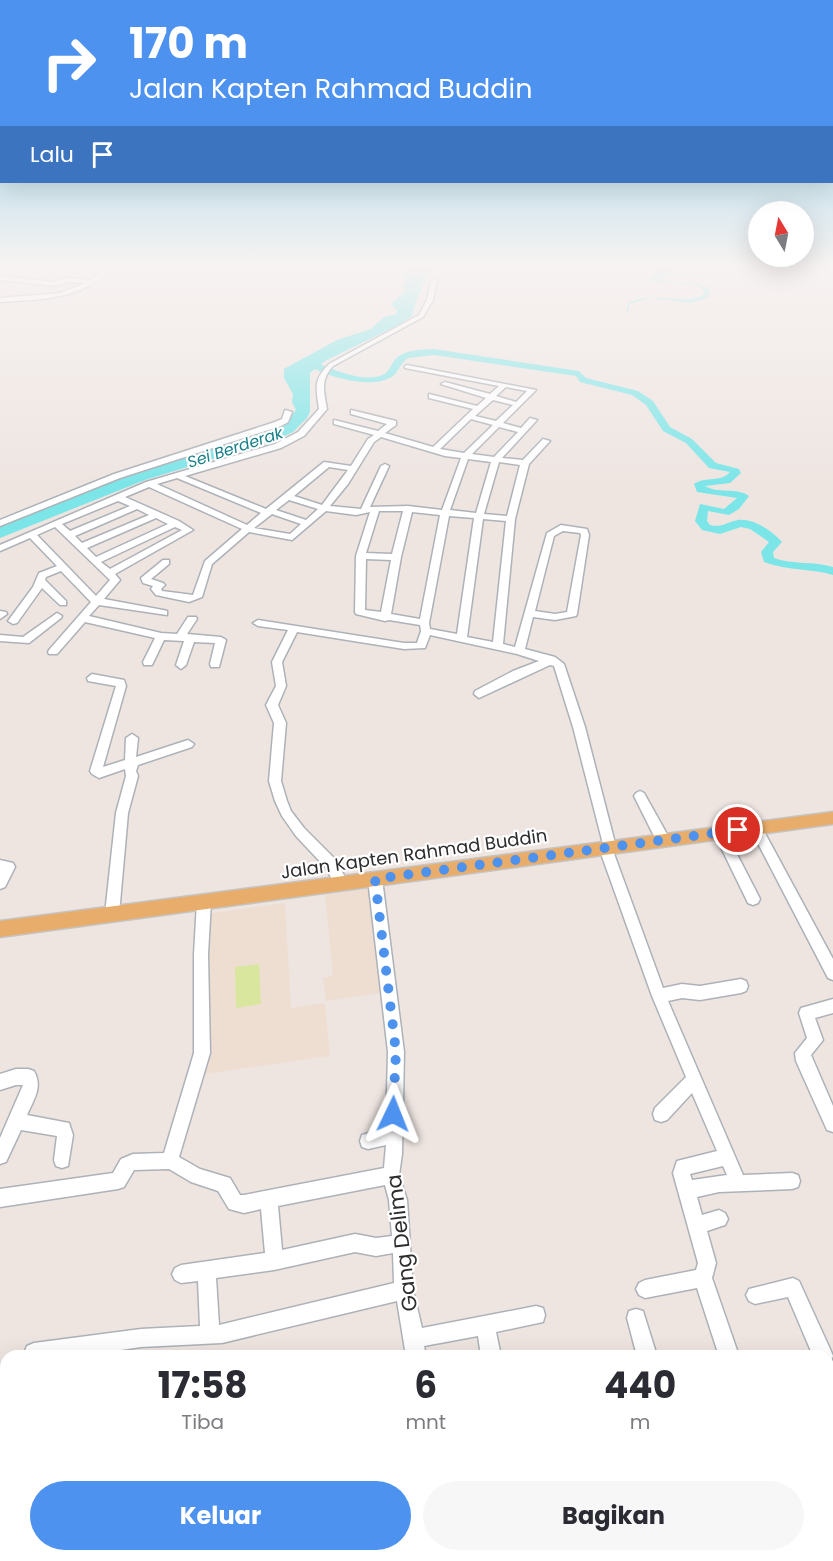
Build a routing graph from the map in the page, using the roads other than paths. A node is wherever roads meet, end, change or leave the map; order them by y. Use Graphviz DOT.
graph roads {
  1 [pos="381,338"];
  2 [pos="407,367"];
  3 [pos="456,376"];
  4 [pos="504,386"];
  5 [pos="432,396"];
  6 [pos="492,398"];
  7 [pos="517,404"];
  8 [pos="480,409"];
  9 [pos="288,412"];
  10 [pos="354,412"];
  11 [pos="471,417"];
  12 [pos="533,420"];
  13 [pos="337,423"];
  14 [pos="496,423"];
  15 [pos="524,431"];
  16 [pos="379,435"];
  17 [pos="546,441"];
  18 [pos="434,450"];
  19 [pos="465,457"];
  20 [pos="496,460"];
  21 [pos="525,463"];
  22 [pos="385,466"];
  23 [pos="351,468"];
  24 [pos="176,475"];
  25 [pos="149,484"];
  26 [pos="117,497"];
  27 [pos="289,497"];
  28 [pos="137,506"];
  29 [pos="324,508"];
  30 [pos="408,509"];
  31 [pos="370,510"];
  32 [pos="270,512"];
  33 [pos="445,513"];
  34 [pos="156,515"];
  35 [pos="479,516"];
  36 [pos="511,519"];
  37 [pos="0,523"];
  38 [pos="176,523"];
  39 [pos="306,523"];
  40 [pos="57,525"];
  41 [pos="250,530"];
  42 [pos="32,535"];
  43 [pos="69,535"];
  44 [pos="81,547"];
  45 [pos="0,548"];
  46 [pos="361,556"];
  47 [pos="396,557"];
  48 [pos="95,561"];
  49 [pos="166,562"];
  50 [pos="64,566"];
  51 [pos="110,573"];
  52 [pos="40,581"];
  53 [pos="96,602"];
  54 [pos="63,603"];
  55 [pos="535,614"];
  56 [pos="57,616"];
  57 [pos="82,618"];
  58 [pos="385,618"];
  59 [pos="192,619"];
  60 [pos="14,621"];
  61 [pos="258,623"];
  62 [pos="425,627"];
  63 [pos="294,628"];
  64 [pos="146,634"];
  65 [pos="160,636"];
  66 [pos="450,636"];
  67 [pos="185,638"];
  68 [pos="462,638"];
  69 [pos="9,640"];
  70 [pos="421,646"];
  71 [pos="498,646"];
  72 [pos="53,652"];
  73 [pos="523,652"];
  74 [pos="551,660"];
  75 [pos="148,662"];
  76 [pos="214,664"];
  77 [pos="181,665"];
  78 [pos="92,678"];
  79 [pos="480,694"];
  80 [pos="132,738"];
  81 [pos="188,744"];
  82 [pos="132,764"];
  83 [pos="640,796"];
  84 [pos="833,818"];
  85 [pos="756,828"];
  86 [pos="720,833"];
  87 [pos="663,840"];
  88 [pos="607,848"];
  89 [pos="0,865"];
  90 [pos="375,879"];
  91 [pos="0,883"];
  92 [pos="341,883"];
  93 [pos="753,899"];
  94 [pos="204,902"];
  95 [pos="111,914"];
  96 [pos="0,929"];
  97 [pos="833,973"];
  98 [pos="741,986"];
  99 [pos="659,996"];
  100 [pos="833,1006"];
  101 [pos="694,1080"];
  102 [pos="0,1082"];
  103 [pos="661,1114"];
  104 [pos="18,1120"];
  105 [pos="833,1124"];
  106 [pos="393,1135"];
  107 [pos="368,1141"];
  108 [pos="0,1156"];
  109 [pos="728,1156"];
  110 [pos="62,1160"];
  111 [pos="170,1161"];
  112 [pos="391,1175"];
  113 [pos="792,1181"];
  114 [pos="739,1184"];
  115 [pos="686,1190"];
  116 [pos="0,1198"];
  117 [pos="269,1198"];
  118 [pos="719,1219"];
  119 [pos="698,1225"];
  120 [pos="400,1243"];
  121 [pos="274,1261"];
  122 [pos="207,1270"];
  123 [pos="181,1274"];
  124 [pos="703,1278"];
  125 [pos="645,1289"];
  126 [pos="404,1290"];
  127 [pos="755,1295"];
  128 [pos="536,1315"];
  129 [pos="636,1318"];
  130 [pos="485,1325"];
  131 [pos="210,1335"];
  132 [pos="415,1347"];
  133 [pos="55,1350"];
  134 [pos="490,1350"];
  135 [pos="644,1350"];
  136 [pos="727,1350"];
  137 [pos="826,1350"];
  1 -- 24 [label="street"];
  2 -- 3 [label="street"];
  3 -- 4 [label="street"];
  3 -- 6 [label="street"];
  4 -- 6 [label="street"];
  4 -- 7 [label="street"];
  5 -- 8 [label="street"];
  6 -- 7 [label="street"];
  6 -- 8 [label="street"];
  7 -- 14 [label="street"];
  8 -- 11 [label="street"];
  9 -- 37 [label="street"];
  10 -- 16 [label="street"];
  11 -- 14 [label="street"];
  11 -- 18 [label="street"];
  12 -- 15 [label="street"];
  13 -- 16 [label="street"];
  14 -- 15 [label="street"];
  14 -- 19 [label="street"];
  15 -- 20 [label="street"];
  16 -- 18 [label="street"];
  16 -- 23 [label="street"];
  17 -- 21 [label="street"];
  18 -- 19 [label="street"];
  19 -- 20 [label="street"];
  19 -- 33 [label="street"];
  20 -- 21 [label="street"];
  20 -- 35 [label="street"];
  21 -- 36 [label="street"];
  22 -- 31 [label="street"];
  23 -- 27 [label="street"];
  23 -- 29 [label="street"];
  24 -- 25 [label="street"];
  24 -- 32 [label="street"];
  25 -- 26 [label="street"];
  25 -- 41 [label="street"];
  26 -- 28 [label="street"];
  26 -- 40 [label="street"];
  27 -- 29 [label="street"];
  27 -- 32 [label="street"];
  28 -- 34 [label="street"];
  28 -- 43 [label="street"];
  29 -- 31 [label="street"];
  29 -- 39 [label="street"];
  30 -- 31 [label="street"];
  30 -- 33 [label="street"];
  30 -- 47 [label="street"];
  31 -- 46 [label="street"];
  32 -- 39 [label="street"];
  32 -- 41 [label="street"];
  33 -- 35 [label="street"];
  33 -- 62 [label="street"];
  34 -- 38 [label="street"];
  34 -- 44 [label="street"];
  35 -- 36 [label="street"];
  35 -- 68 [label="street"];
  36 -- 71 [label="street"];
  38 -- 48 [label="street"];
  38 -- 51 [label="street"];
  39 -- 41 [label="street"];
  40 -- 42 [label="street"];
  40 -- 43 [label="street"];
  41 -- 49 [label="street"];
  42 -- 45 [label="street"];
  42 -- 50 [label="street"];
  43 -- 44 [label="street"];
  44 -- 48 [label="street"];
  46 -- 47 [label="street"];
  46 -- 58 [label="street"];
  47 -- 58 [label="street"];
  48 -- 51 [label="street"];
  50 -- 52 [label="street"];
  50 -- 53 [label="street"];
  51 -- 53 [label="street"];
  52 -- 54 [label="street"];
  52 -- 60 [label="street"];
  53 -- 57 [label="street"];
  53 -- 64 [label="street"];
  55 -- 55 [label="street"];
  55 -- 73 [label="street"];
  56 -- 69 [label="street"];
  57 -- 64 [label="street"];
  57 -- 72 [label="street"];
  58 -- 62 [label="street"];
  59 -- 67 [label="street"];
  61 -- 63 [label="street"];
  62 -- 66 [label="street"];
  62 -- 70 [label="street"];
  63 -- 70 [label="street"];
  63 -- 92 [label="street"];
  64 -- 65 [label="street"];
  65 -- 67 [label="street"];
  65 -- 75 [label="street"];
  66 -- 68 [label="street"];
  66 -- 70 [label="street"];
  67 -- 76 [label="street"];
  67 -- 77 [label="street"];
  68 -- 71 [label="street"];
  71 -- 73 [label="street"];
  73 -- 74 [label="street"];
  74 -- 79 [label="street"];
  74 -- 88 [label="street"];
  78 -- 82 [label="street"];
  80 -- 82 [label="street"];
  81 -- 82 [label="street"];
  82 -- 95 [label="street"];
  83 -- 87 [label="street"];
  84 -- 85 [label="main road, Jalan Kapten Rahmad Buddin"];
  85 -- 86 [label="main road, Jalan Kapten Rahmad Buddin"];
  85 -- 97 [label="street"];
  86 -- 87 [label="main road, Jalan Kapten Rahmad Buddin"];
  86 -- 93 [label="street"];
  87 -- 88 [label="main road, Jalan Kapten Rahmad Buddin"];
  88 -- 90 [label="main road, Jalan Kapten Rahmad Buddin"];
  88 -- 99 [label="street"];
  89 -- 91 [label="street"];
  90 -- 92 [label="main road, Jalan Kapten Rahmad Buddin"];
  90 -- 106 [label="street, Gang Delima"];
  92 -- 94 [label="main road, Jalan Kapten Rahmad Buddin"];
  94 -- 95 [label="main road, Jalan Kapten Rahmad Buddin"];
  94 -- 111 [label="street"];
  95 -- 96 [label="main road, Jalan Kapten Rahmad Buddin"];
  98 -- 99 [label="street"];
  99 -- 101 [label="street"];
  100 -- 105 [label="street"];
  101 -- 103 [label="street"];
  101 -- 109 [label="street"];
  102 -- 104 [label="street"];
  104 -- 108 [label="street"];
  104 -- 110 [label="street"];
  106 -- 107 [label="street"];
  106 -- 112 [label="street, Gang Delima"];
  109 -- 114 [label="street"];
  109 -- 115 [label="street"];
  111 -- 116 [label="street"];
  111 -- 117 [label="street"];
  112 -- 117 [label="street"];
  112 -- 120 [label="street, Gang Delima"];
  113 -- 114 [label="street"];
  114 -- 115 [label="street"];
  115 -- 119 [label="street"];
  117 -- 121 [label="street"];
  118 -- 119 [label="street"];
  119 -- 124 [label="street"];
  120 -- 121 [label="street"];
  120 -- 126 [label="street, Gang Delima"];
  121 -- 122 [label="street"];
  122 -- 123 [label="street"];
  122 -- 131 [label="street"];
  124 -- 125 [label="street"];
  124 -- 136 [label="street"];
  126 -- 131 [label="street"];
  126 -- 132 [label="street, Gang Delima"];
  127 -- 137 [label="street"];
  128 -- 130 [label="street"];
  129 -- 135 [label="street"];
  130 -- 132 [label="street"];
  130 -- 134 [label="street"];
  131 -- 133 [label="street"];
}
